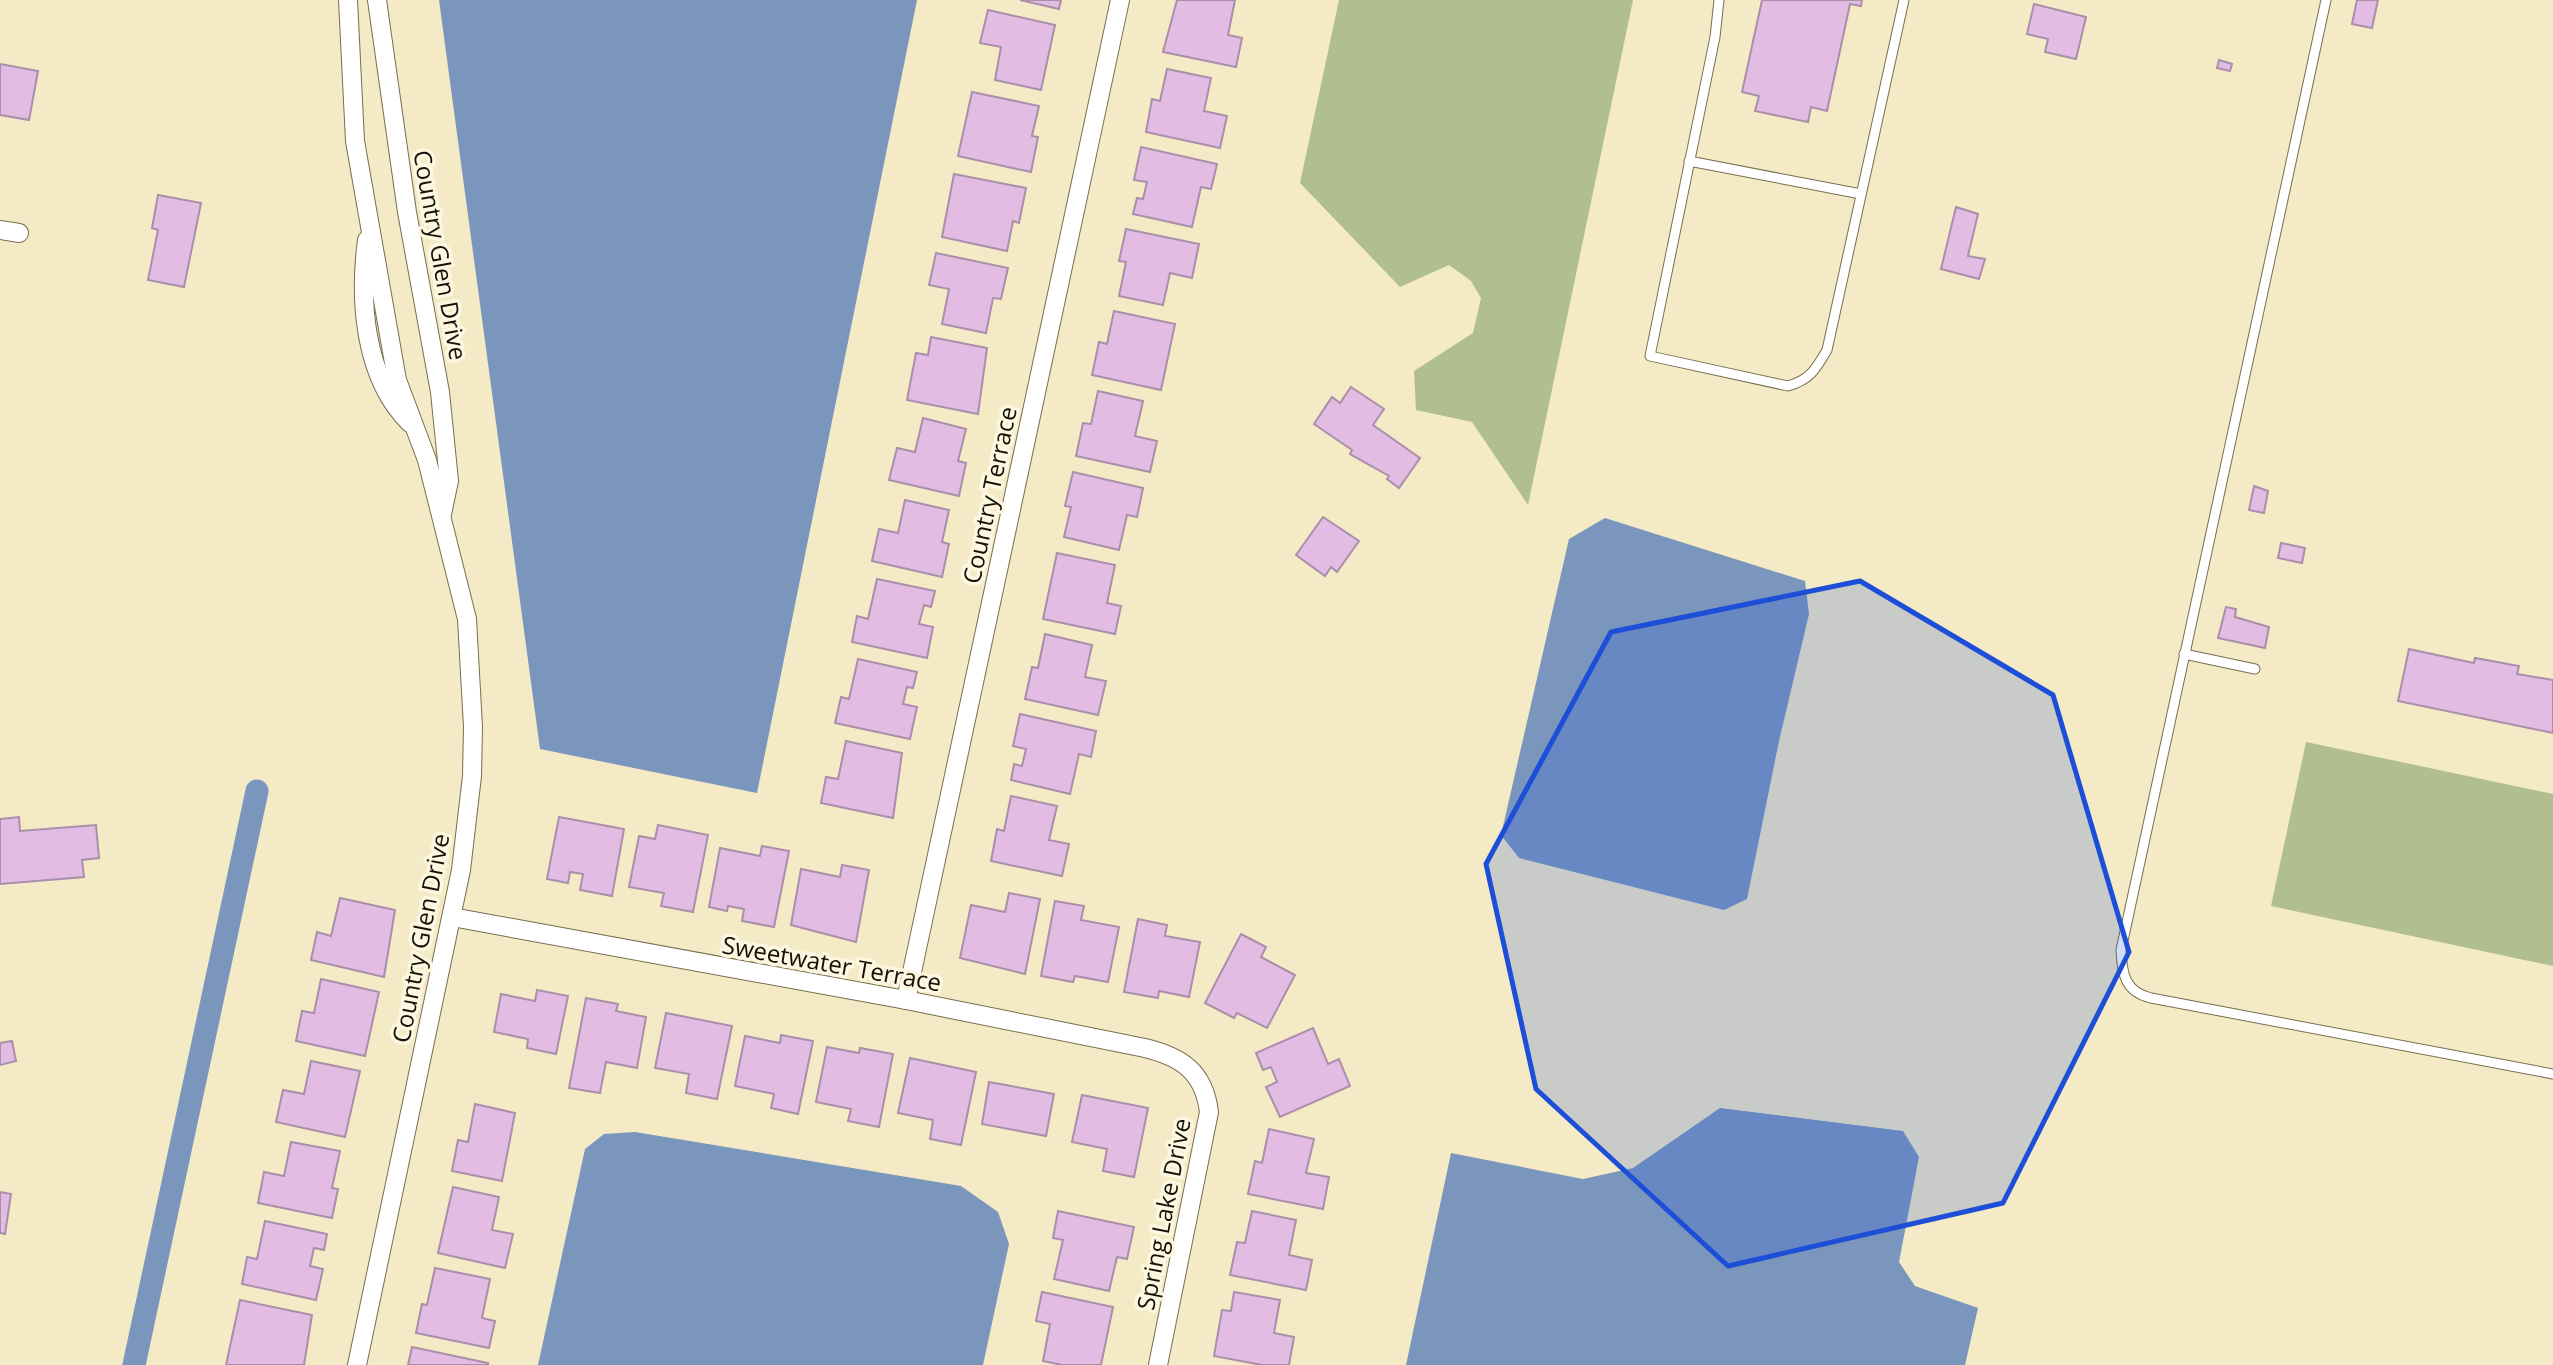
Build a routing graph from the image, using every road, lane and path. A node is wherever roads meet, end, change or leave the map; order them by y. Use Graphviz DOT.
graph roads {
  1 [pos="348,0"];
  2 [pos="377,0"];
  3 [pos="1120,0"];
  4 [pos="1719,0"];
  5 [pos="1904,0"];
  6 [pos="2326,0"];
  7 [pos="1689,161"];
  8 [pos="1861,194"];
  9 [pos="0,230"];
  10 [pos="19,233"];
  11 [pos="441,517"];
  12 [pos="2184,654"];
  13 [pos="2255,669"];
  14 [pos="452,918"];
  15 [pos="906,1000"];
  16 [pos="1196,1074"];
  17 [pos="2553,1074"];
  18 [pos="357,1365"];
  19 [pos="1158,1365"];
  1 -- 11 [label="street, Country Glen Drive"];
  2 -- 11 [label="street, Country Glen Drive"];
  3 -- 15 [label="street, Country Terrace"];
  4 -- 7 [label="lane"];
  5 -- 8 [label="lane"];
  6 -- 12 [label="lane"];
  7 -- 8 [label="lane"];
  7 -- 8 [label="lane"];
  9 -- 10 [label="street"];
  11 -- 14 [label="street, Country Glen Drive"];
  12 -- 13 [label="lane"];
  12 -- 17 [label="lane"];
  14 -- 15 [label="street, Sweetwater Terrace"];
  14 -- 18 [label="street, Country Glen Drive"];
  15 -- 16 [label="street, Sweetwater Terrace"];
  16 -- 19 [label="street, Spring Lake Drive"];
}
